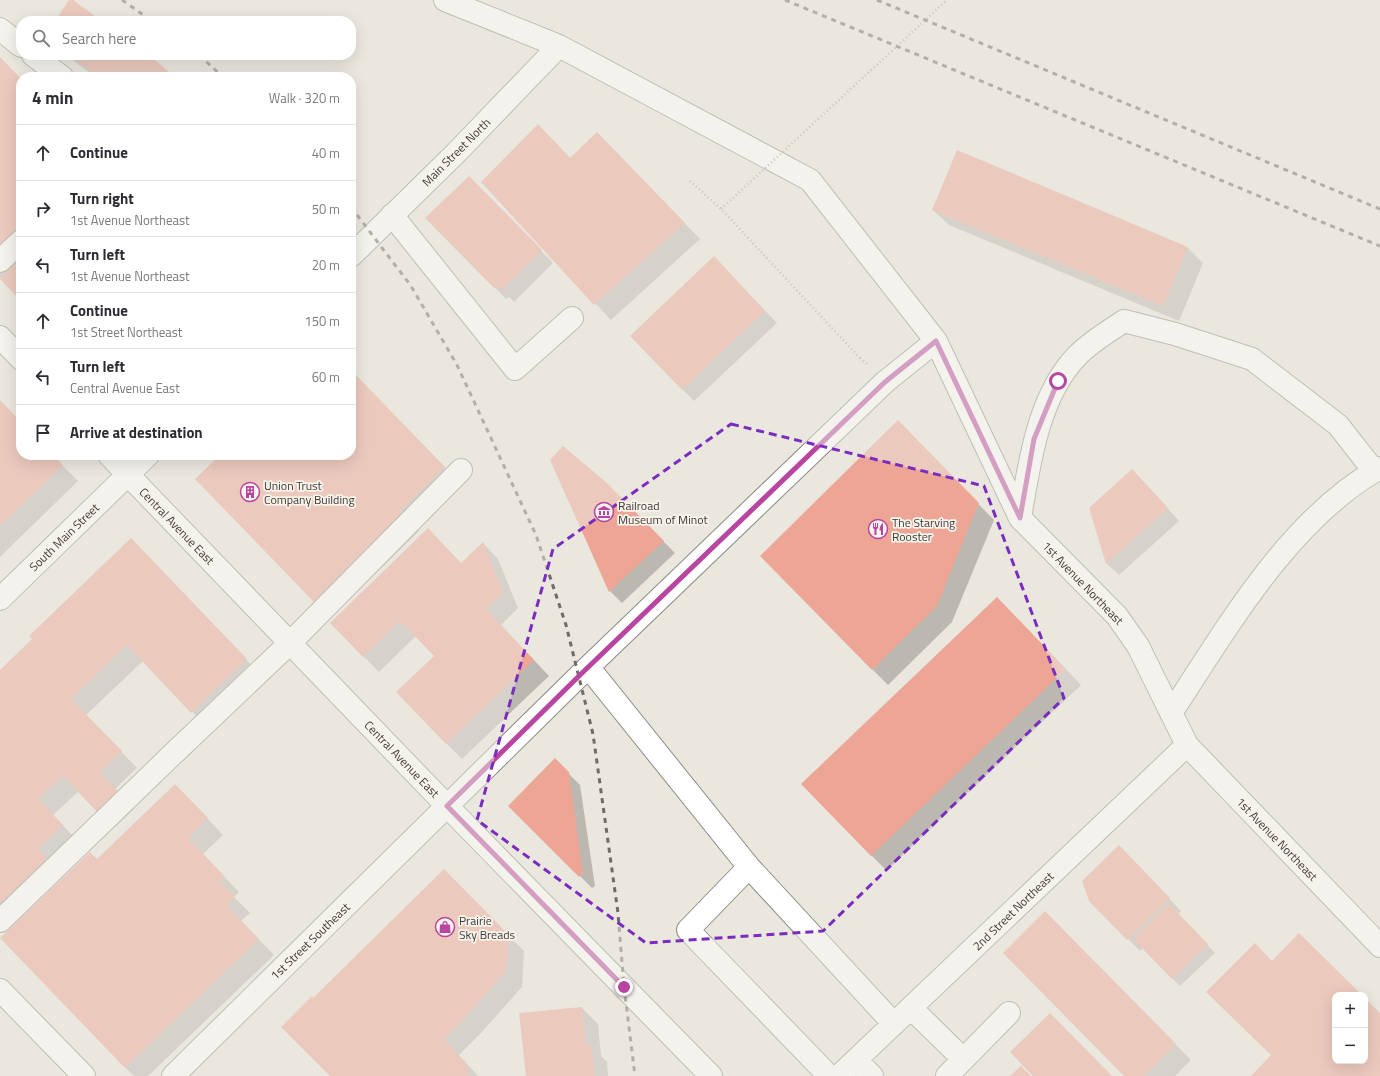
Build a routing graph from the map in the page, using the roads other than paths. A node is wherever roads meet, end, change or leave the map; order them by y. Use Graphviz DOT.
graph roads {
  1 [pos="445,0"];
  2 [pos="0,30"];
  3 [pos="16,42"];
  4 [pos="559,46"];
  5 [pos="40,60"];
  6 [pos="55,72"];
  7 [pos="392,215"];
  8 [pos="16,245"];
  9 [pos="356,251"];
  10 [pos="0,261"];
  11 [pos="572,318"];
  12 [pos="0,337"];
  13 [pos="936,341"];
  14 [pos="16,354"];
  15 [pos="114,460"];
  16 [pos="143,460"];
  17 [pos="461,470"];
  18 [pos="1377,470"];
  19 [pos="128,475"];
  20 [pos="1020,518"];
  21 [pos="0,599"];
  22 [pos="290,643"];
  23 [pos="589,668"];
  24 [pos="1171,713"];
  25 [pos="1187,745"];
  26 [pos="447,806"];
  27 [pos="749,867"];
  28 [pos="0,921"];
  29 [pos="1380,946"];
  30 [pos="0,990"];
  31 [pos="911,1008"];
  32 [pos="1009,1013"];
  33 [pos="894,1024"];
  34 [pos="856,1060"];
  35 [pos="963,1060"];
  36 [pos="84,1076"];
  37 [pos="173,1076"];
  38 [pos="711,1076"];
  39 [pos="829,1076"];
  40 [pos="839,1076"];
  41 [pos="872,1076"];
  42 [pos="947,1076"];
  1 -- 4 [label="street, 1st Avenue Northeast"];
  2 -- 3 [label="street"];
  4 -- 7 [label="street, Main Street North"];
  4 -- 13 [label="street, 1st Avenue Northeast"];
  5 -- 6 [label="street"];
  7 -- 9 [label="street, Main Street North"];
  7 -- 11 [label="street"];
  8 -- 10 [label="street"];
  12 -- 14 [label="street"];
  13 -- 20 [label="street, 1st Avenue Northeast"];
  13 -- 23 [label="street, 1st Street Southeast"];
  15 -- 19 [label="street, Central Avenue East"];
  16 -- 19 [label="street"];
  17 -- 22 [label="street"];
  18 -- 20 [label="street"];
  18 -- 24 [label="street"];
  19 -- 21 [label="street, South Main Street"];
  19 -- 22 [label="street, Central Avenue East"];
  20 -- 24 [label="street, 1st Avenue Northeast"];
  22 -- 26 [label="street, Central Avenue East"];
  22 -- 28 [label="street"];
  23 -- 26 [label="street, 1st Street Southeast"];
  23 -- 27 [label="street"];
  24 -- 25 [label="street, 1st Avenue Northeast"];
  25 -- 29 [label="street, 1st Avenue Northeast"];
  25 -- 31 [label="street, 2nd Street Northeast"];
  26 -- 37 [label="street, 1st Street Southeast"];
  26 -- 38 [label="street, Central Avenue East"];
  27 -- 33 [label="street"];
  27 -- 39 [label="street"];
  30 -- 36 [label="street"];
  31 -- 33 [label="street, 2nd Street Northeast"];
  31 -- 35 [label="street"];
  32 -- 35 [label="street"];
  33 -- 34 [label="street, 2nd Street Northeast"];
  34 -- 40 [label="street, 2nd Street Northeast"];
  34 -- 41 [label="street"];
  35 -- 42 [label="street"];
}
